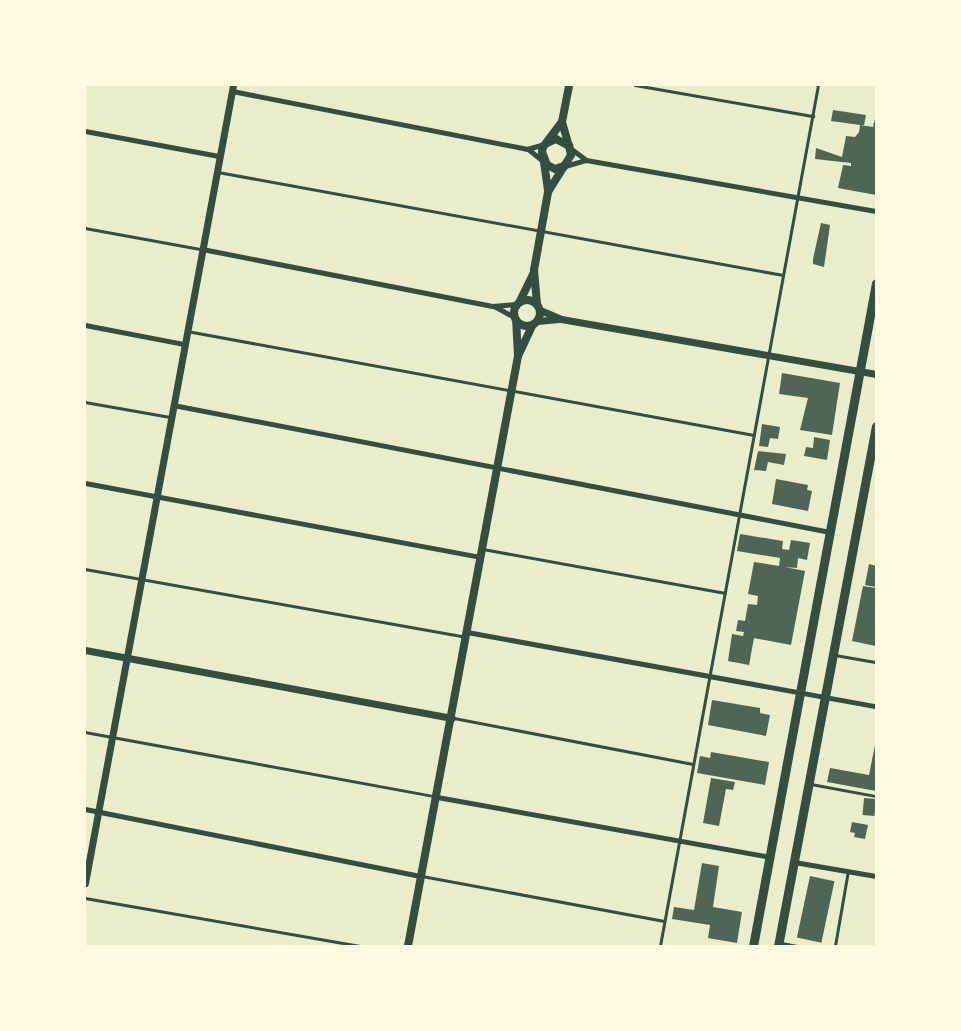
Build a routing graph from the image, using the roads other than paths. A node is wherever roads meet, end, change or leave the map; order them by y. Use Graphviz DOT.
graph roads {
  1 [pos="569,85"];
  2 [pos="635,85"];
  3 [pos="818,85"];
  4 [pos="232,88"];
  5 [pos="813,116"];
  6 [pos="562,122"];
  7 [pos="85,131"];
  8 [pos="546,143"];
  9 [pos="569,146"];
  10 [pos="527,149"];
  11 [pos="219,156"];
  12 [pos="586,160"];
  13 [pos="544,162"];
  14 [pos="564,166"];
  15 [pos="216,172"];
  16 [pos="548,192"];
  17 [pos="798,196"];
  18 [pos="876,211"];
  19 [pos="85,228"];
  20 [pos="542,232"];
  21 [pos="202,249"];
  22 [pos="534,270"];
  23 [pos="783,275"];
  24 [pos="876,283"];
  25 [pos="518,303"];
  26 [pos="493,306"];
  27 [pos="538,307"];
  28 [pos="515,319"];
  29 [pos="562,319"];
  30 [pos="535,324"];
  31 [pos="85,325"];
  32 [pos="186,331"];
  33 [pos="184,344"];
  34 [pos="769,354"];
  35 [pos="518,356"];
  36 [pos="860,371"];
  37 [pos="876,374"];
  38 [pos="512,390"];
  39 [pos="85,402"];
  40 [pos="173,405"];
  41 [pos="170,417"];
  42 [pos="876,426"];
  43 [pos="754,435"];
  44 [pos="497,468"];
  45 [pos="85,483"];
  46 [pos="156,496"];
  47 [pos="739,514"];
  48 [pos="830,532"];
  49 [pos="481,553"];
  50 [pos="85,569"];
  51 [pos="141,580"];
  52 [pos="725,593"];
  53 [pos="467,635"];
  54 [pos="85,650"];
  55 [pos="834,654"];
  56 [pos="127,658"];
  57 [pos="876,662"];
  58 [pos="710,674"];
  59 [pos="800,692"];
  60 [pos="826,696"];
  61 [pos="876,706"];
  62 [pos="452,718"];
  63 [pos="85,732"];
  64 [pos="112,736"];
  65 [pos="693,764"];
  66 [pos="809,784"];
  67 [pos="876,796"];
  68 [pos="437,797"];
  69 [pos="85,809"];
  70 [pos="98,812"];
  71 [pos="679,840"];
  72 [pos="770,858"];
  73 [pos="794,862"];
  74 [pos="848,872"];
  75 [pos="421,876"];
  76 [pos="876,876"];
  77 [pos="85,883"];
  78 [pos="85,898"];
  79 [pos="664,921"];
  80 [pos="779,944"];
  81 [pos="360,946"];
  82 [pos="408,946"];
  83 [pos="660,946"];
  84 [pos="753,946"];
  85 [pos="797,946"];
  86 [pos="834,946"];
  1 -- 6 [label="main road"];
  2 -- 5 [label="lane"];
  3 -- 5 [label="lane"];
  4 -- 10 [label="street"];
  4 -- 11 [label="street"];
  5 -- 17 [label="lane"];
  6 -- 8 [label="main road"];
  6 -- 9 [label="main road"];
  7 -- 11 [label="street"];
  8 -- 9 [label="main road"];
  8 -- 10 [label="street"];
  8 -- 13 [label="main road"];
  9 -- 12 [label="street"];
  9 -- 14 [label="main road"];
  10 -- 13 [label="street"];
  11 -- 15 [label="street"];
  12 -- 14 [label="street"];
  12 -- 17 [label="street"];
  13 -- 14 [label="main road"];
  13 -- 16 [label="main road"];
  14 -- 16 [label="main road"];
  15 -- 20 [label="lane"];
  15 -- 21 [label="street"];
  16 -- 20 [label="main road"];
  17 -- 18 [label="street"];
  17 -- 23 [label="lane"];
  19 -- 21 [label="lane"];
  20 -- 22 [label="main road"];
  20 -- 23 [label="lane"];
  21 -- 26 [label="street"];
  21 -- 32 [label="street"];
  22 -- 25 [label="main road"];
  22 -- 27 [label="main road"];
  23 -- 34 [label="lane"];
  24 -- 36 [label="main road"];
  25 -- 26 [label="street"];
  25 -- 27 [label="main road"];
  25 -- 28 [label="main road"];
  26 -- 28 [label="street"];
  27 -- 29 [label="street"];
  27 -- 30 [label="main road"];
  28 -- 30 [label="main road"];
  28 -- 35 [label="main road"];
  29 -- 30 [label="street"];
  29 -- 34 [label="street"];
  30 -- 35 [label="main road"];
  31 -- 33 [label="street"];
  32 -- 33 [label="street"];
  32 -- 38 [label="lane"];
  33 -- 40 [label="street"];
  34 -- 36 [label="street"];
  34 -- 43 [label="lane"];
  35 -- 38 [label="main road"];
  36 -- 37 [label="street"];
  36 -- 48 [label="main road"];
  38 -- 43 [label="lane"];
  38 -- 44 [label="main road"];
  39 -- 41 [label="lane"];
  40 -- 41 [label="street"];
  40 -- 44 [label="street"];
  41 -- 46 [label="street"];
  42 -- 55 [label="main road"];
  43 -- 47 [label="lane"];
  44 -- 47 [label="street"];
  44 -- 49 [label="main road"];
  45 -- 46 [label="street"];
  46 -- 49 [label="street"];
  46 -- 51 [label="street"];
  47 -- 48 [label="street"];
  47 -- 52 [label="lane"];
  48 -- 59 [label="main road"];
  49 -- 52 [label="lane"];
  49 -- 53 [label="main road"];
  50 -- 51 [label="lane"];
  51 -- 53 [label="lane"];
  51 -- 56 [label="street"];
  52 -- 58 [label="lane"];
  53 -- 58 [label="street"];
  53 -- 62 [label="main road"];
  54 -- 56 [label="street"];
  55 -- 57 [label="lane"];
  55 -- 60 [label="main road"];
  56 -- 62 [label="street"];
  56 -- 64 [label="street"];
  58 -- 59 [label="street"];
  58 -- 65 [label="lane"];
  59 -- 60 [label="street"];
  59 -- 72 [label="main road"];
  60 -- 61 [label="street"];
  60 -- 66 [label="main road"];
  62 -- 65 [label="lane"];
  62 -- 68 [label="main road"];
  63 -- 64 [label="lane"];
  64 -- 68 [label="lane"];
  64 -- 70 [label="street"];
  65 -- 71 [label="lane"];
  66 -- 67 [label="lane"];
  66 -- 73 [label="main road"];
  68 -- 71 [label="street"];
  68 -- 75 [label="main road"];
  69 -- 70 [label="street"];
  70 -- 75 [label="street"];
  70 -- 77 [label="street"];
  71 -- 72 [label="street"];
  71 -- 79 [label="lane"];
  72 -- 84 [label="main road"];
  73 -- 74 [label="street"];
  73 -- 80 [label="main road"];
  74 -- 76 [label="street"];
  74 -- 86 [label="lane"];
  75 -- 79 [label="lane"];
  75 -- 82 [label="main road"];
  78 -- 81 [label="lane"];
  79 -- 83 [label="lane"];
  80 -- 85 [label="lane"];
}
